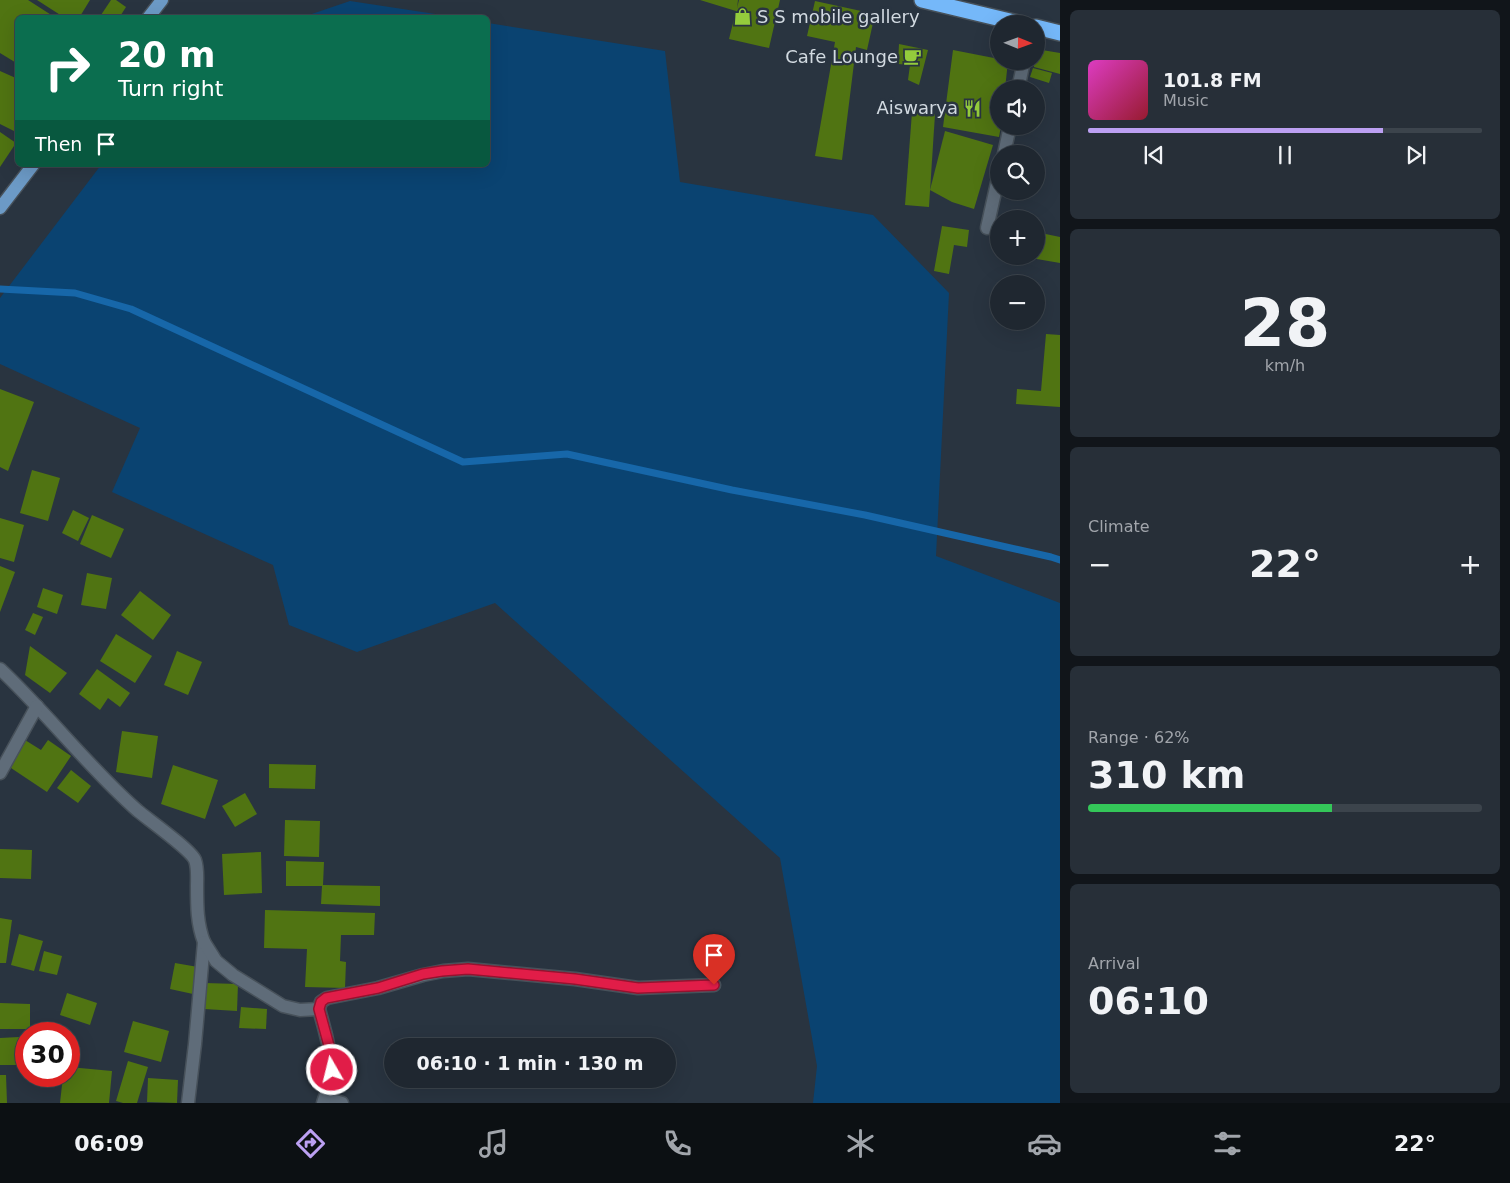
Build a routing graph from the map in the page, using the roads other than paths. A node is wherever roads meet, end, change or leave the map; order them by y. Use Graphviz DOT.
graph roads {
  1 [pos="162,0"];
  2 [pos="922,0"];
  3 [pos="150,15"];
  4 [pos="990,16"];
  5 [pos="1045,29"];
  6 [pos="1060,33"];
  7 [pos="31,167"];
  8 [pos="993,200"];
  9 [pos="0,208"];
  10 [pos="987,228"];
  11 [pos="0,669"];
  12 [pos="37,706"];
  13 [pos="0,773"];
  14 [pos="204,942"];
  15 [pos="714,985"];
  16 [pos="319,1009"];
  17 [pos="324,1100"];
  18 [pos="188,1103"];
  19 [pos="342,1103"];
  1 -- 3 [label="main road"];
  2 -- 4 [label="highway"];
  5 -- 6 [label="highway"];
  7 -- 9 [label="main road"];
  8 -- 10 [label="street"];
  11 -- 12 [label="street"];
  12 -- 13 [label="street"];
  12 -- 14 [label="street"];
  14 -- 16 [label="street"];
  14 -- 18 [label="street"];
  15 -- 16 [label="street"];
  16 -- 17 [label="street"];
  17 -- 19 [label="street"];
}
